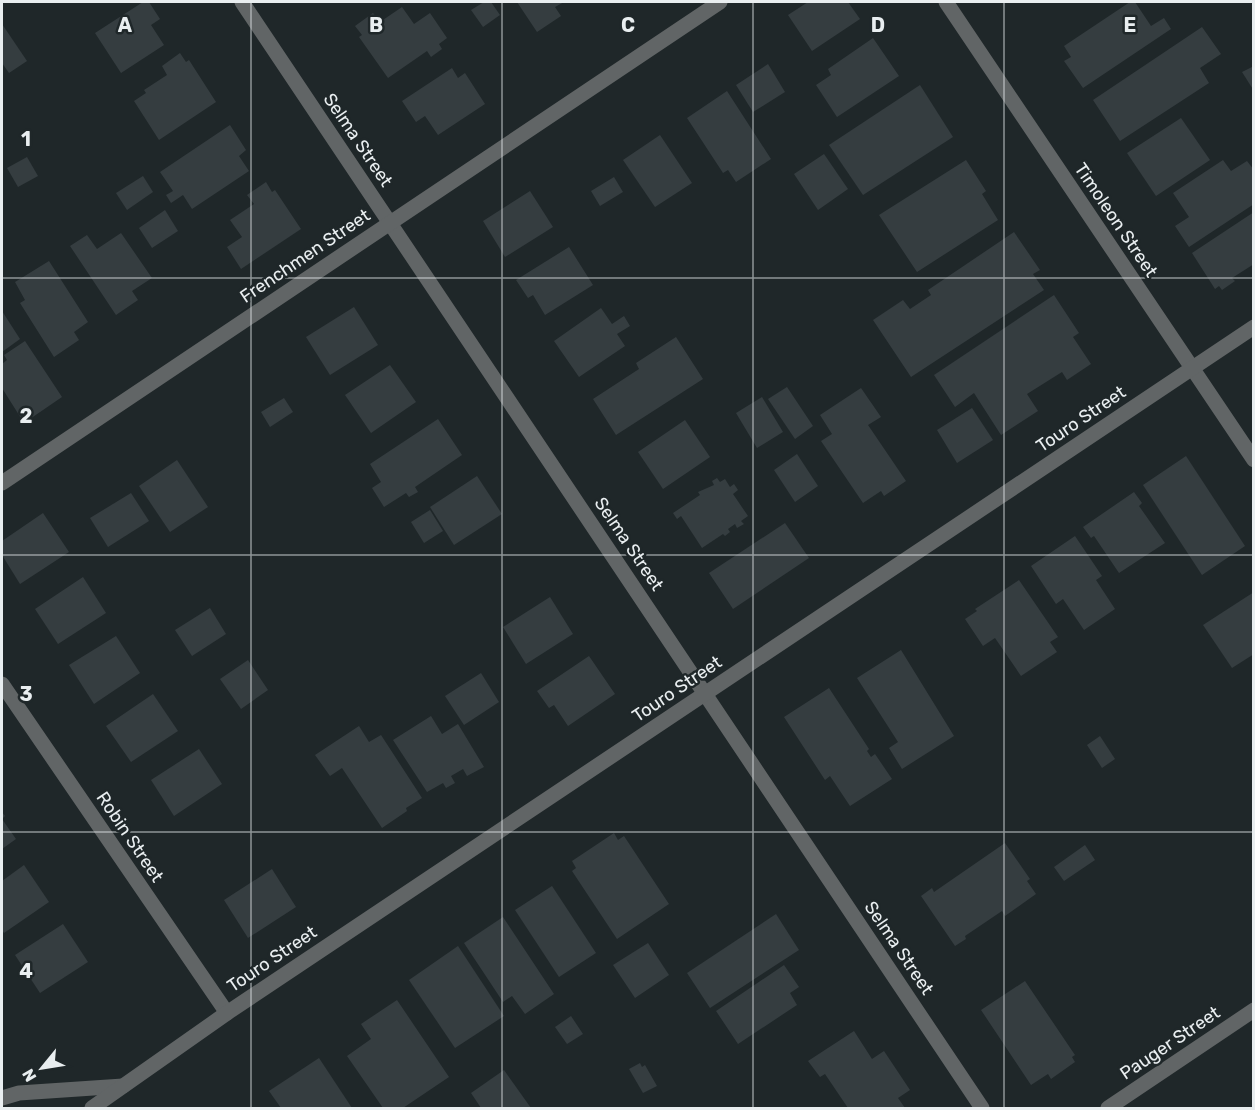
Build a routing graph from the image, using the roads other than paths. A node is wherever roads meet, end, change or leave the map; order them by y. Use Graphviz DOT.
graph roads {
  1 [pos="242,2"];
  2 [pos="720,2"];
  3 [pos="946,2"];
  4 [pos="390,223"];
  5 [pos="1254,327"];
  6 [pos="1192,368"];
  7 [pos="1254,460"];
  8 [pos="2,483"];
  9 [pos="2,684"];
  10 [pos="706,693"];
  11 [pos="1254,1010"];
  12 [pos="227,1012"];
  13 [pos="123,1086"];
  14 [pos="2,1098"];
  15 [pos="92,1108"];
  16 [pos="982,1108"];
  17 [pos="1108,1108"];
  1 -- 4 [label="street, Selma Street"];
  2 -- 4 [label="street, Frenchmen Street"];
  3 -- 6 [label="street, Timoleon Street"];
  4 -- 8 [label="street, Frenchmen Street"];
  4 -- 10 [label="street, Selma Street"];
  5 -- 6 [label="street, Touro Street"];
  6 -- 7 [label="street, Timoleon Street"];
  6 -- 10 [label="street, Touro Street"];
  9 -- 12 [label="street, Robin Street"];
  10 -- 12 [label="street, Touro Street"];
  10 -- 16 [label="street, Selma Street"];
  11 -- 17 [label="street, Pauger Street"];
  12 -- 13 [label="street, Touro Street"];
  13 -- 14 [label="street"];
  13 -- 15 [label="street, Touro Street"];
}
